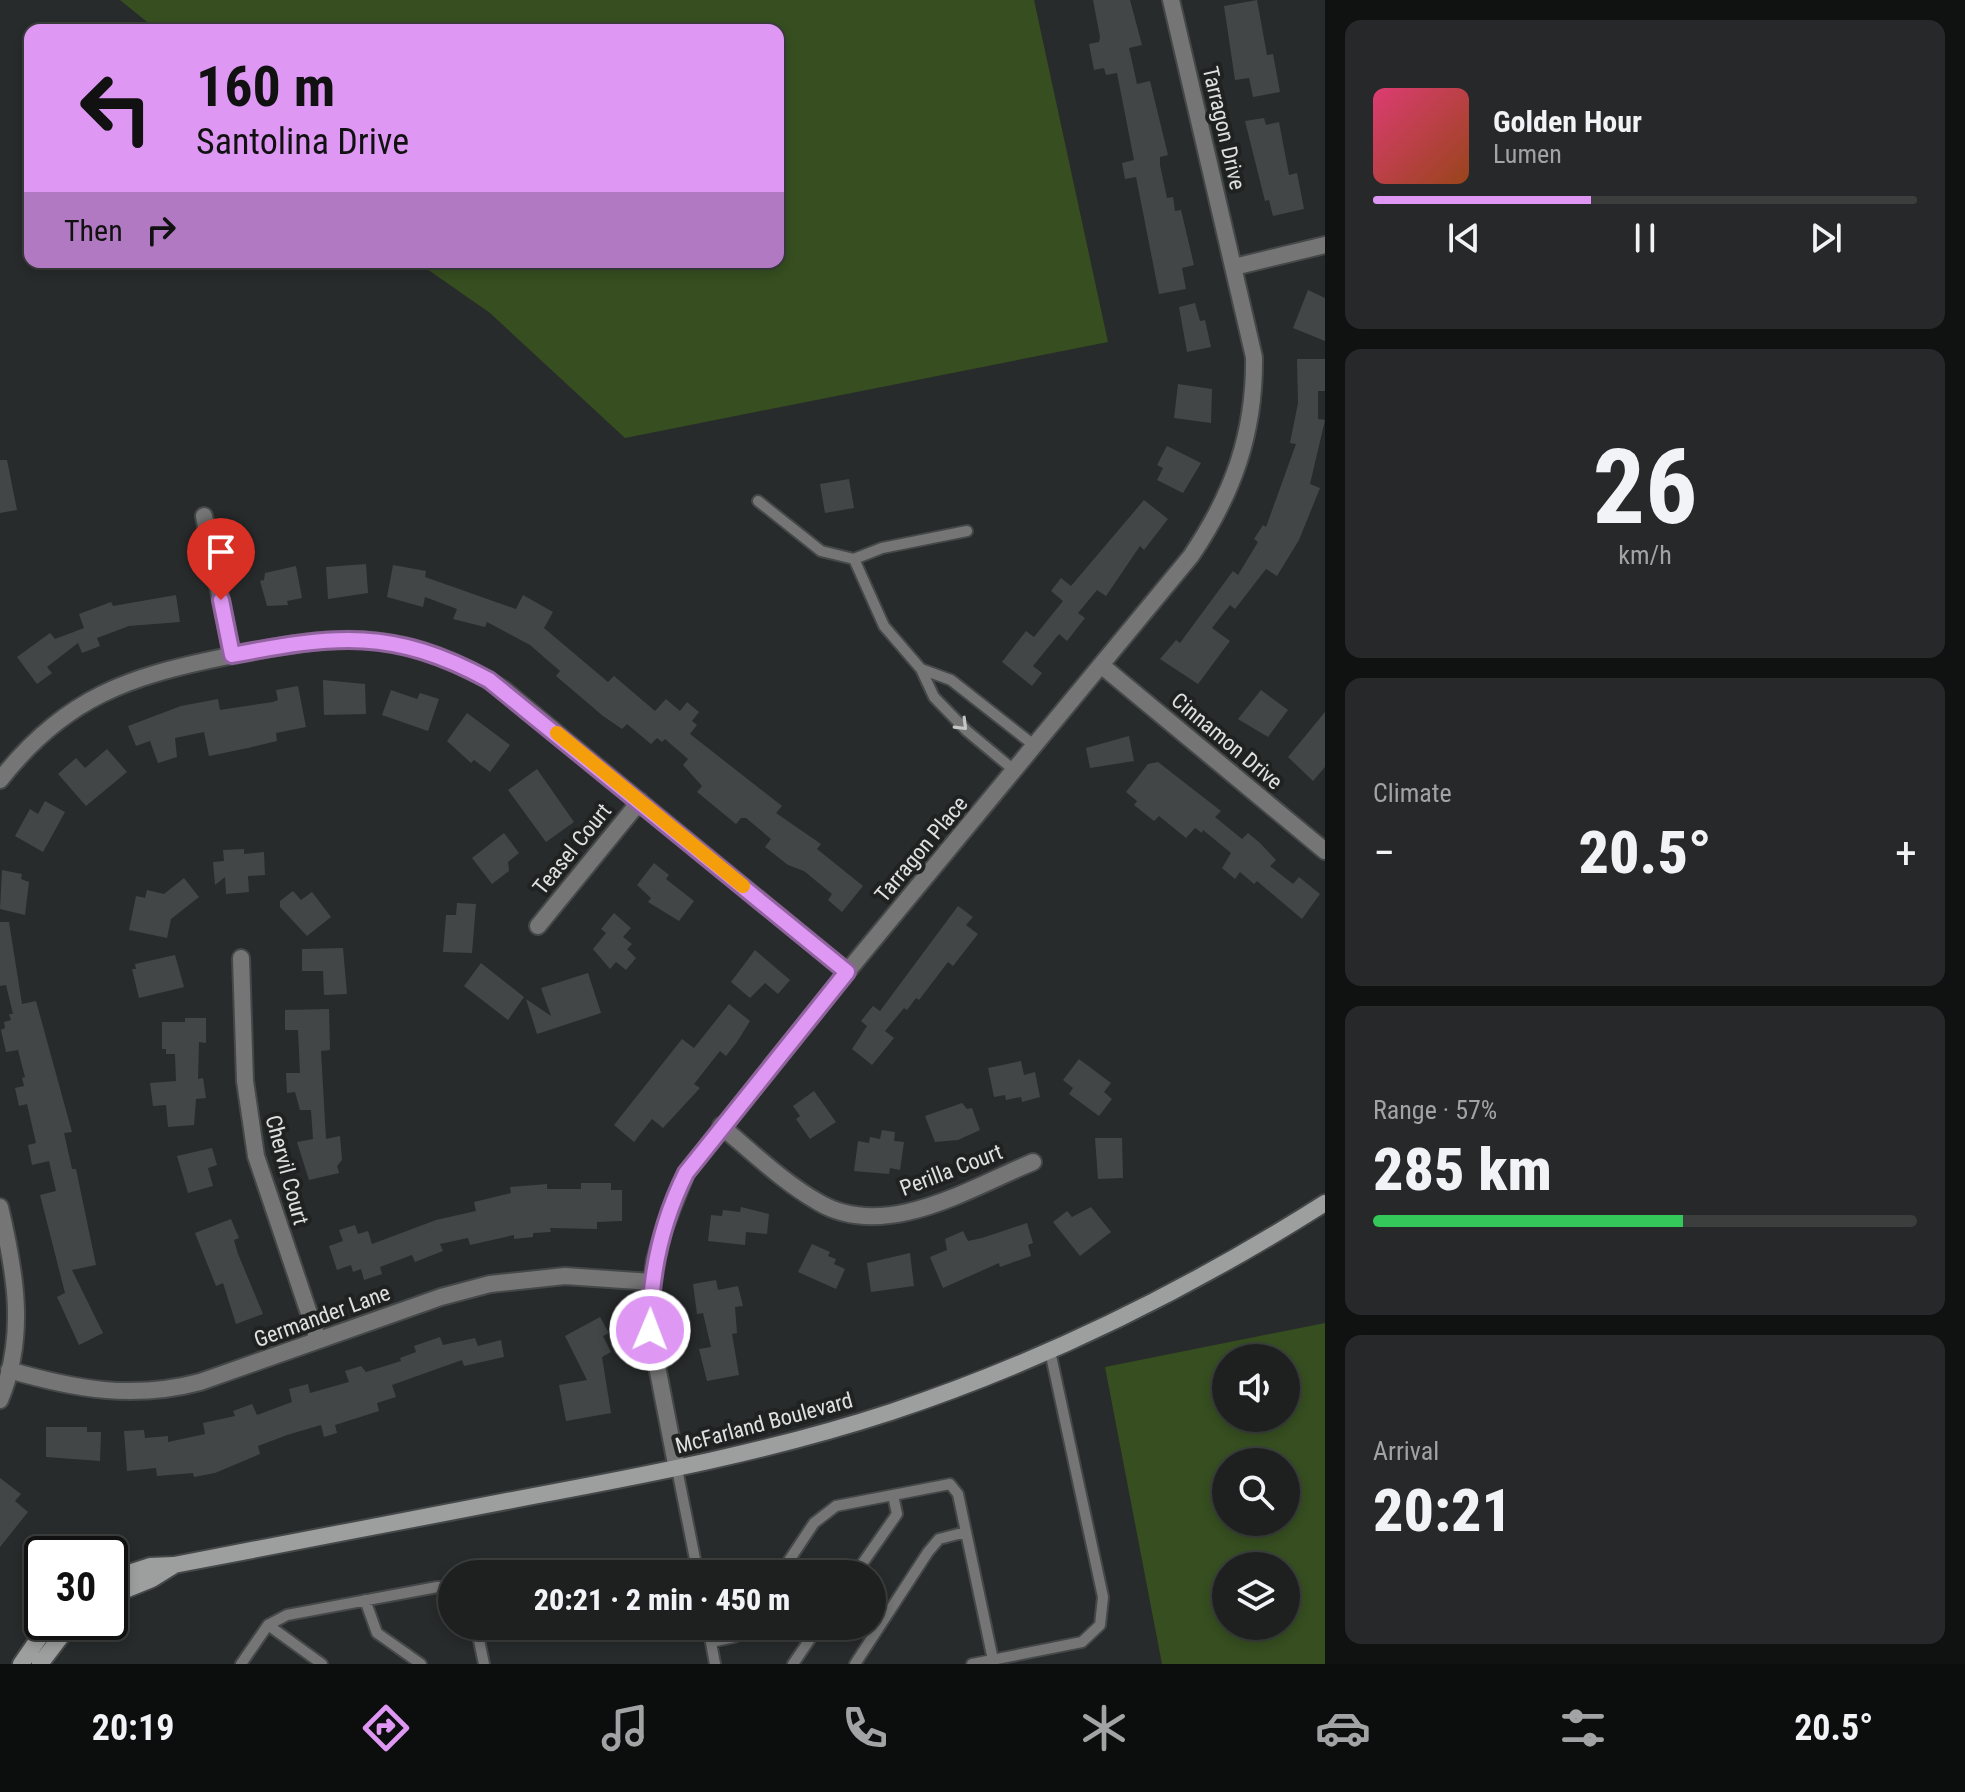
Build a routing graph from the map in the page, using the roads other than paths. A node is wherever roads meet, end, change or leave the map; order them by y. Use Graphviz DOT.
graph roads {
  1 [pos="1171,0"];
  2 [pos="1325,245"];
  3 [pos="1234,267"];
  4 [pos="758,501"];
  5 [pos="204,516"];
  6 [pos="967,531"];
  7 [pos="854,559"];
  8 [pos="232,655"];
  9 [pos="1101,665"];
  10 [pos="921,669"];
  11 [pos="1035,746"];
  12 [pos="1015,771"];
  13 [pos="0,780"];
  14 [pos="640,801"];
  15 [pos="1325,851"];
  16 [pos="538,926"];
  17 [pos="241,958"];
  18 [pos="847,972"];
  19 [pos="721,1126"];
  20 [pos="1033,1162"];
  21 [pos="1325,1203"];
  22 [pos="0,1207"];
  23 [pos="652,1282"];
  24 [pos="318,1340"];
  25 [pos="1050,1351"];
  26 [pos="9,1370"];
  27 [pos="0,1400"];
  28 [pos="677,1469"];
  29 [pos="893,1495"];
  30 [pos="966,1532"];
  31 [pos="695,1560"];
  32 [pos="790,1560"];
  33 [pos="865,1560"];
  34 [pos="174,1565"];
  35 [pos="128,1573"];
  36 [pos="128,1589"];
  37 [pos="438,1589"];
  38 [pos="365,1600"];
  39 [pos="268,1625"];
  40 [pos="38,1640"];
  41 [pos="58,1640"];
  42 [pos="479,1640"];
  43 [pos="720,1640"];
  44 [pos="809,1640"];
  45 [pos="711,1642"];
  46 [pos="993,1660"];
  47 [pos="21,1664"];
  48 [pos="40,1664"];
  49 [pos="241,1664"];
  50 [pos="322,1664"];
  51 [pos="421,1664"];
  52 [pos="484,1664"];
  53 [pos="715,1664"];
  54 [pos="793,1664"];
  55 [pos="855,1664"];
  56 [pos="972,1664"];
  1 -- 3 [label="street, Tarragon Drive"];
  2 -- 3 [label="street"];
  3 -- 9 [label="street, Tarragon Place"];
  4 -- 7 [label="lane"];
  5 -- 8 [label="street"];
  6 -- 7 [label="lane"];
  7 -- 10 [label="lane"];
  8 -- 13 [label="street"];
  8 -- 14 [label="street"];
  9 -- 11 [label="street, Tarragon Place"];
  9 -- 15 [label="street, Cinnamon Drive"];
  10 -- 11 [label="lane"];
  10 -- 12 [label="lane, one-way"];
  11 -- 12 [label="street, Tarragon Place"];
  12 -- 18 [label="street, Tarragon Place"];
  14 -- 16 [label="street, Teasel Court"];
  14 -- 18 [label="street"];
  17 -- 24 [label="street, Chervil Court"];
  18 -- 19 [label="street, Tarragon Place"];
  19 -- 20 [label="street, Perilla Court"];
  19 -- 23 [label="street, Tarragon Place"];
  21 -- 25 [label="street, McFarland Boulevard"];
  22 -- 26 [label="street"];
  23 -- 24 [label="street, Germander Lane"];
  23 -- 28 [label="street, Tarragon Place"];
  24 -- 26 [label="street, Germander Lane"];
  25 -- 28 [label="street, McFarland Boulevard"];
  25 -- 46 [label="lane"];
  26 -- 27 [label="street"];
  28 -- 31 [label="lane"];
  28 -- 34 [label="street, McFarland Boulevard"];
  29 -- 30 [label="lane"];
  29 -- 32 [label="lane"];
  29 -- 33 [label="lane"];
  30 -- 46 [label="lane"];
  30 -- 55 [label="lane"];
  34 -- 35 [label="street, McFarland Boulevard"];
  34 -- 36 [label="street, McFarland Boulevard"];
  37 -- 38 [label="lane"];
  38 -- 39 [label="lane"];
  38 -- 51 [label="lane"];
  39 -- 49 [label="lane"];
  39 -- 50 [label="lane"];
  40 -- 47 [label="street"];
  41 -- 48 [label="street"];
  42 -- 52 [label="lane"];
  43 -- 45 [label="lane"];
  44 -- 54 [label="lane"];
  45 -- 53 [label="lane"];
  46 -- 56 [label="lane"];
}
